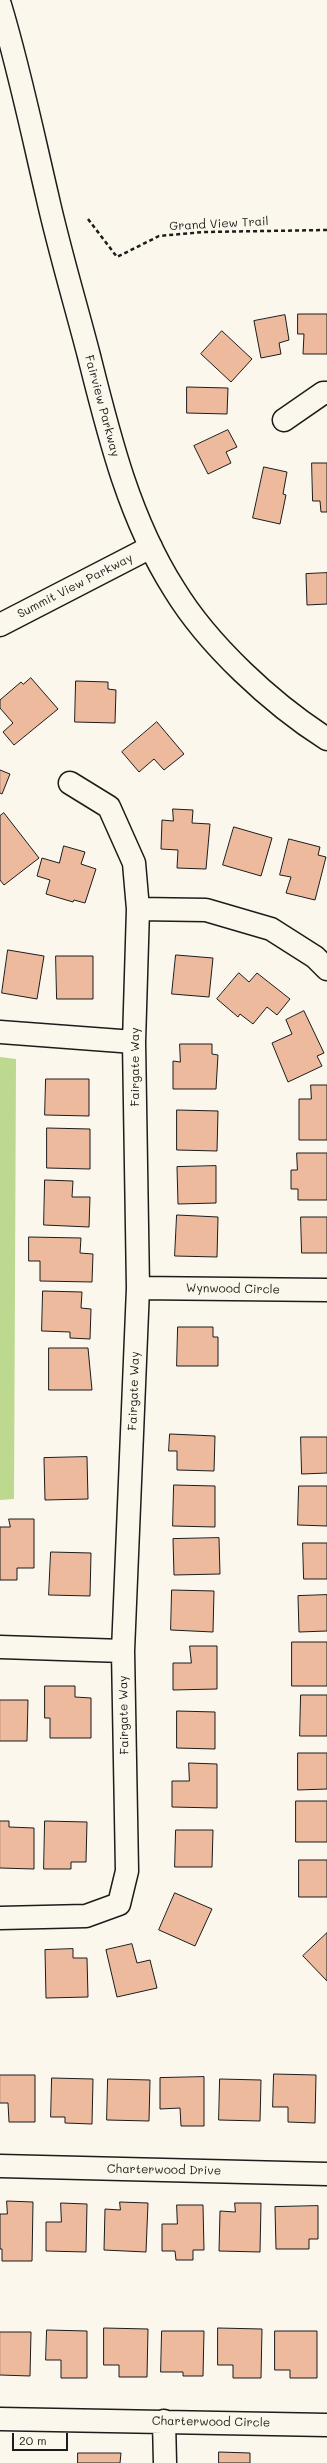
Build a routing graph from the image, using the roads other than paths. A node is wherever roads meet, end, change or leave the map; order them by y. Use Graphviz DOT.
graph roads {
  1 [pos="0,5"];
  2 [pos="327,393"];
  3 [pos="284,420"];
  4 [pos="151,547"];
  5 [pos="0,626"];
  6 [pos="327,739"];
  7 [pos="70,783"];
  8 [pos="138,909"];
  9 [pos="327,970"];
  10 [pos="0,1032"];
  11 [pos="134,1042"];
  12 [pos="138,1288"];
  13 [pos="327,1290"];
  14 [pos="0,1647"];
  15 [pos="123,1651"];
  16 [pos="0,1918"];
  17 [pos="0,2166"];
  18 [pos="327,2174"];
  19 [pos="0,2418"];
  20 [pos="164,2421"];
  21 [pos="327,2425"];
  22 [pos="165,2463"];
  1 -- 4 [label="street, Fairview Parkway"];
  2 -- 3 [label="street"];
  4 -- 5 [label="street, Summit View Parkway"];
  4 -- 6 [label="street, Fairview Parkway"];
  7 -- 8 [label="street, Fairgate Way"];
  8 -- 9 [label="street"];
  8 -- 11 [label="street, Fairgate Way"];
  10 -- 11 [label="street"];
  11 -- 12 [label="street, Fairgate Way"];
  12 -- 13 [label="street, Wynwood Circle"];
  12 -- 15 [label="street, Fairgate Way"];
  14 -- 15 [label="street"];
  15 -- 16 [label="street, Fairgate Way"];
  17 -- 18 [label="street, Charterwood Drive"];
  19 -- 20 [label="street, Charterwood Circle"];
  20 -- 21 [label="street, Charterwood Circle"];
  20 -- 22 [label="street"];
}
